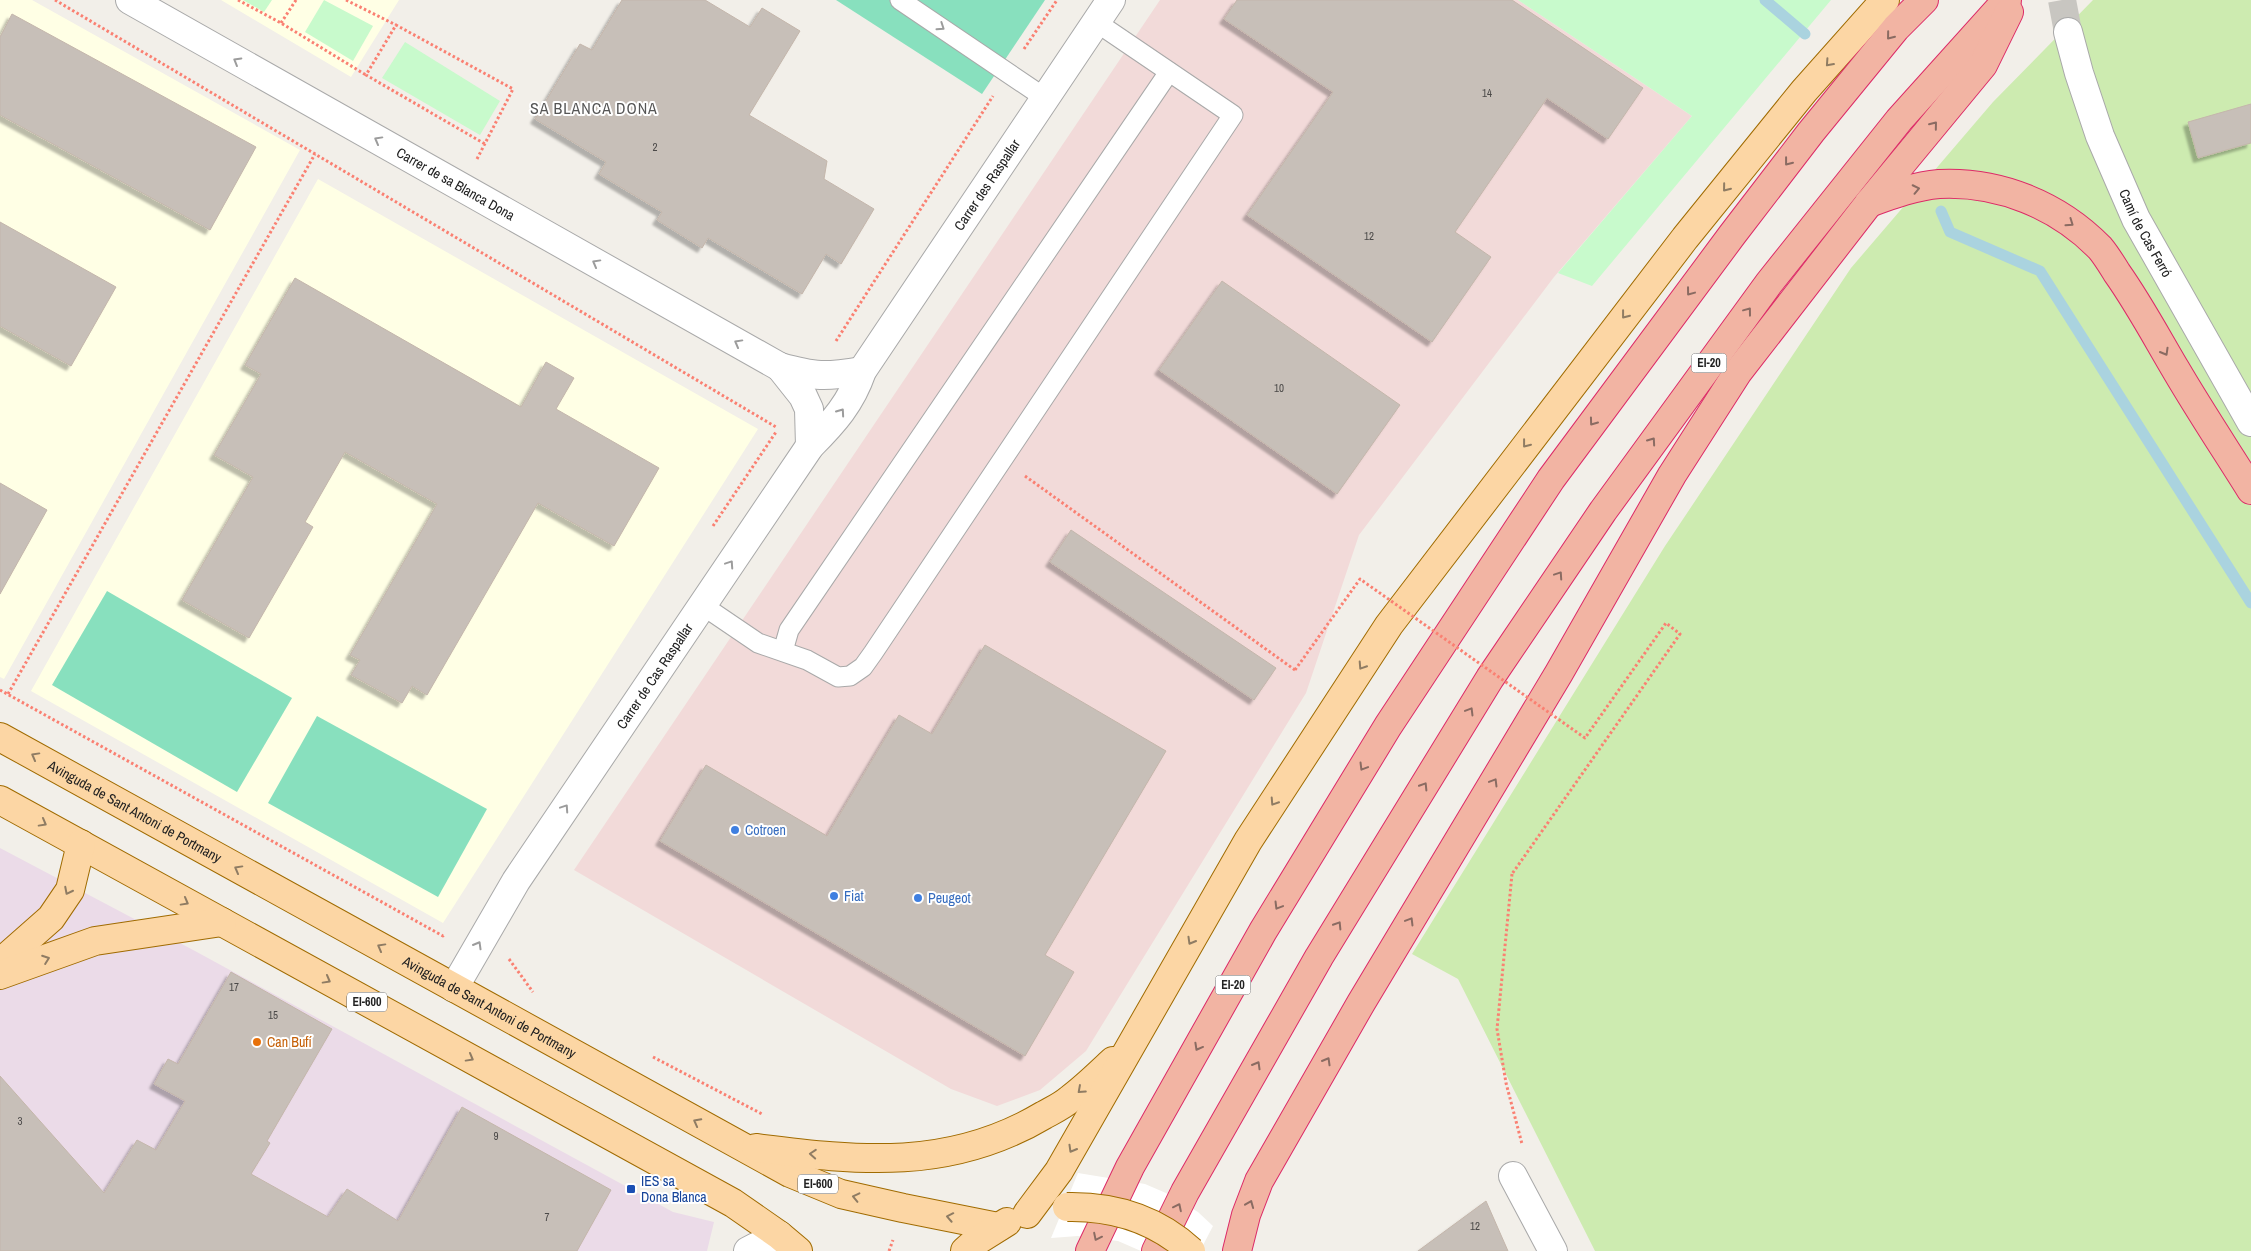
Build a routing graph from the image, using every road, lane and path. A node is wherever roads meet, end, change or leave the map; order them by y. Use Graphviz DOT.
graph roads {
  1 [pos="55,0"];
  2 [pos="130,0"];
  3 [pos="238,0"];
  4 [pos="296,0"];
  5 [pos="346,0"];
  6 [pos="900,0"];
  7 [pos="1057,0"];
  8 [pos="1111,0"];
  9 [pos="1885,0"];
  10 [pos="1924,0"];
  11 [pos="2007,0"];
  12 [pos="2014,0"];
  13 [pos="1096,22"];
  14 [pos="281,23"];
  15 [pos="396,26"];
  16 [pos="2068,32"];
  17 [pos="1008,72"];
  18 [pos="1169,72"];
  19 [pos="366,75"];
  20 [pos="1045,98"];
  21 [pos="485,144"];
  22 [pos="315,154"];
  23 [pos="476,161"];
  24 [pos="1869,203"];
  25 [pos="834,344"];
  26 [pos="780,367"];
  27 [pos="862,370"];
  28 [pos="2251,422"];
  29 [pos="810,446"];
  30 [pos="1002,460"];
  31 [pos="2251,490"];
  32 [pos="709,533"];
  33 [pos="702,605"];
  34 [pos="783,651"];
  35 [pos="0,690"];
  36 [pos="8,694"];
  37 [pos="0,737"];
  38 [pos="0,800"];
  39 [pos="81,844"];
  40 [pos="222,922"];
  41 [pos="449,928"];
  42 [pos="512,950"];
  43 [pos="0,963"];
  44 [pos="0,975"];
  45 [pos="454,988"];
  46 [pos="535,995"];
  47 [pos="1130,1045"];
  48 [pos="650,1055"];
  49 [pos="764,1115"];
  50 [pos="739,1145"];
  51 [pos="1513,1176"];
  52 [pos="903,1208"];
  53 [pos="1027,1214"];
  54 [pos="998,1227"];
  55 [pos="788,1243"];
  56 [pos="748,1251"];
  57 [pos="889,1251"];
  58 [pos="965,1251"];
  59 [pos="1090,1251"];
  60 [pos="1156,1251"];
  61 [pos="1191,1251"];
  62 [pos="1237,1251"];
  63 [pos="1553,1251"];
  1 -- 22 [label="path"];
  26 -- 2 [label="street, Carrer de sa Blanca Dona, one-way"];
  3 -- 14 [label="path"];
  4 -- 14 [label="path"];
  5 -- 15 [label="path"];
  6 -- 17 [label="lane, one-way"];
  7 -- 17 [label="path"];
  8 -- 13 [label="street, Carrer des Raspallar"];
  9 -- 47 [label="main road, one-way"];
  10 -- 59 [label="highway, EI-20, one-way"];
  60 -- 11 [label="highway, EI-20, one-way"];
  24 -- 12 [label="highway, one-way"];
  13 -- 18 [label="lane"];
  13 -- 20 [label="street, Carrer des Raspallar"];
  14 -- 19 [label="path"];
  15 -- 19 [label="path"];
  15 -- 21 [label="path"];
  16 -- 28 [label="street, Camí de Cas Ferró"];
  17 -- 20 [label="lane"];
  17 -- 25 [label="path"];
  18 -- 30 [label="lane"];
  18 -- 34 [label="lane"];
  19 -- 21 [label="path"];
  20 -- 27 [label="street, Carrer des Raspallar"];
  21 -- 23 [label="path"];
  22 -- 32 [label="path"];
  22 -- 36 [label="path"];
  24 -- 31 [label="highway, one-way"];
  62 -- 24 [label="highway, one-way"];
  26 -- 27 [label="street, Carrer de sa Blanca Dona"];
  26 -- 29 [label="street, Carrer de sa Blanca Dona"];
  29 -- 27 [label="street, Carrer de Cas Raspallar, one-way"];
  33 -- 29 [label="street, Carrer de Cas Raspallar, one-way"];
  30 -- 34 [label="lane"];
  30 -- 51 [label="path, bridge"];
  33 -- 34 [label="lane"];
  45 -- 33 [label="street, Carrer de Cas Raspallar, one-way"];
  35 -- 36 [label="path"];
  36 -- 41 [label="path"];
  45 -- 37 [label="main road, Avinguda de Sant Antoni de Portmany / EI-600, one-way"];
  38 -- 39 [label="main road, EI-600, one-way"];
  39 -- 40 [label="main road, EI-600, one-way"];
  39 -- 43 [label="main road, one-way"];
  44 -- 40 [label="main road, one-way"];
  40 -- 55 [label="main road, EI-600, one-way"];
  42 -- 46 [label="path"];
  50 -- 45 [label="main road, Avinguda de Sant Antoni de Portmany / EI-600, one-way"];
  47 -- 50 [label="main road, one-way"];
  47 -- 53 [label="main road, one-way"];
  48 -- 49 [label="path"];
  52 -- 50 [label="main road, Avinguda de Sant Antoni de Portmany / EI-600, one-way"];
  51 -- 63 [label="street"];
  54 -- 52 [label="main road, Avinguda de Sant Antoni de Portmany / EI-600, one-way"];
  52 -- 57 [label="path"];
  53 -- 54 [label="main road"];
  53 -- 61 [label="main road, bridge"];
  54 -- 58 [label="main road"];
  55 -- 56 [label="street"];
}
